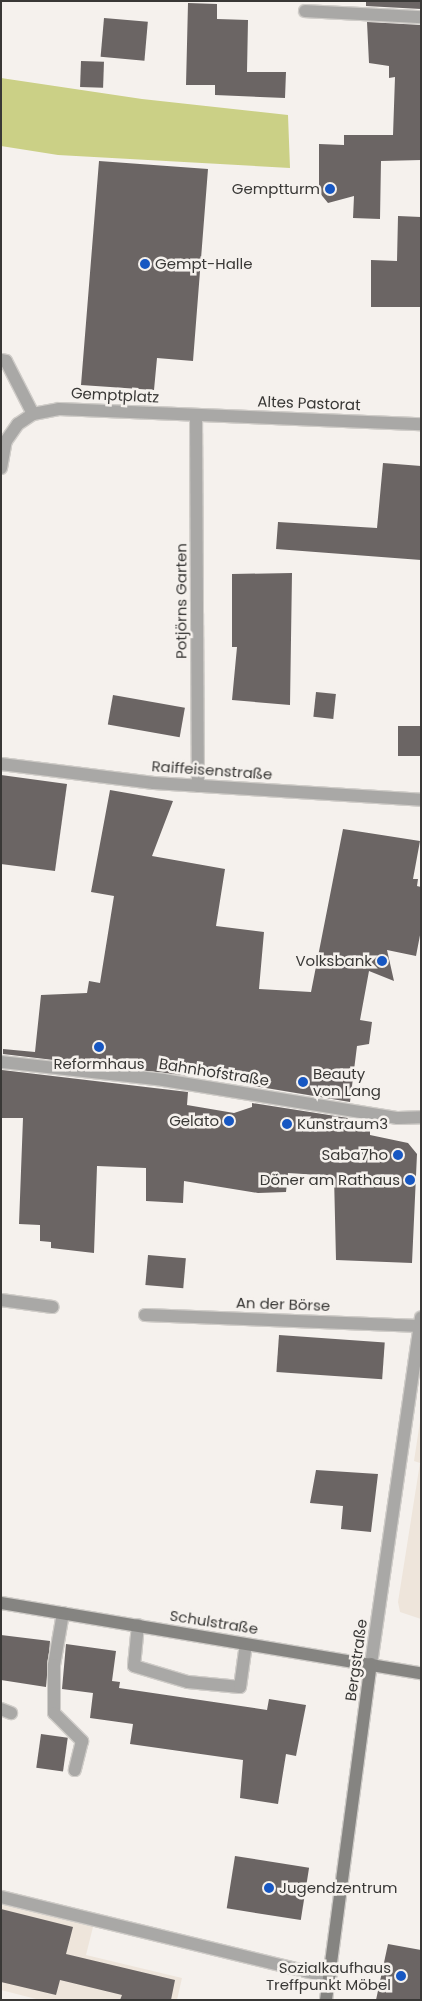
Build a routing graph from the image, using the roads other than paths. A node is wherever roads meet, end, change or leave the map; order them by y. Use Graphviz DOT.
graph roads {
  1 [pos="305,12"];
  2 [pos="421,17"];
  3 [pos="1,360"];
  4 [pos="33,414"];
  5 [pos="196,415"];
  6 [pos="421,424"];
  7 [pos="1,468"];
  8 [pos="1,764"];
  9 [pos="198,786"];
  10 [pos="421,800"];
  11 [pos="1,1062"];
  12 [pos="421,1117"];
  13 [pos="1,1300"];
  14 [pos="53,1307"];
  15 [pos="145,1315"];
  16 [pos="420,1322"];
  17 [pos="1,1603"];
  18 [pos="63,1614"];
  19 [pos="138,1626"];
  20 [pos="246,1644"];
  21 [pos="371,1664"];
  22 [pos="421,1673"];
  23 [pos="75,1770"];
  24 [pos="1,1897"];
  25 [pos="330,1978"];
  26 [pos="326,2000"];
  1 -- 2 [label="street"];
  3 -- 4 [label="street"];
  4 -- 5 [label="street, Gemptplatz"];
  4 -- 7 [label="street"];
  5 -- 6 [label="street, Altes Pastorat"];
  5 -- 9 [label="street, Potjörns Garten"];
  8 -- 9 [label="street, Raiffeisenstraße"];
  9 -- 10 [label="street, Raiffeisenstraße"];
  11 -- 12 [label="street, Bahnhofstraße"];
  13 -- 14 [label="street"];
  15 -- 16 [label="street, An der Börse"];
  16 -- 21 [label="street, Bergstraße"];
  17 -- 18 [label="main road, Schulstraße"];
  18 -- 19 [label="main road, Schulstraße"];
  18 -- 23 [label="street"];
  19 -- 20 [label="main road, Schulstraße"];
  19 -- 20 [label="street"];
  20 -- 21 [label="main road, Schulstraße"];
  21 -- 22 [label="main road, Schulstraße"];
  21 -- 25 [label="main road, Bergstraße"];
  24 -- 25 [label="street"];
  25 -- 26 [label="main road, Bergstraße"];
}
